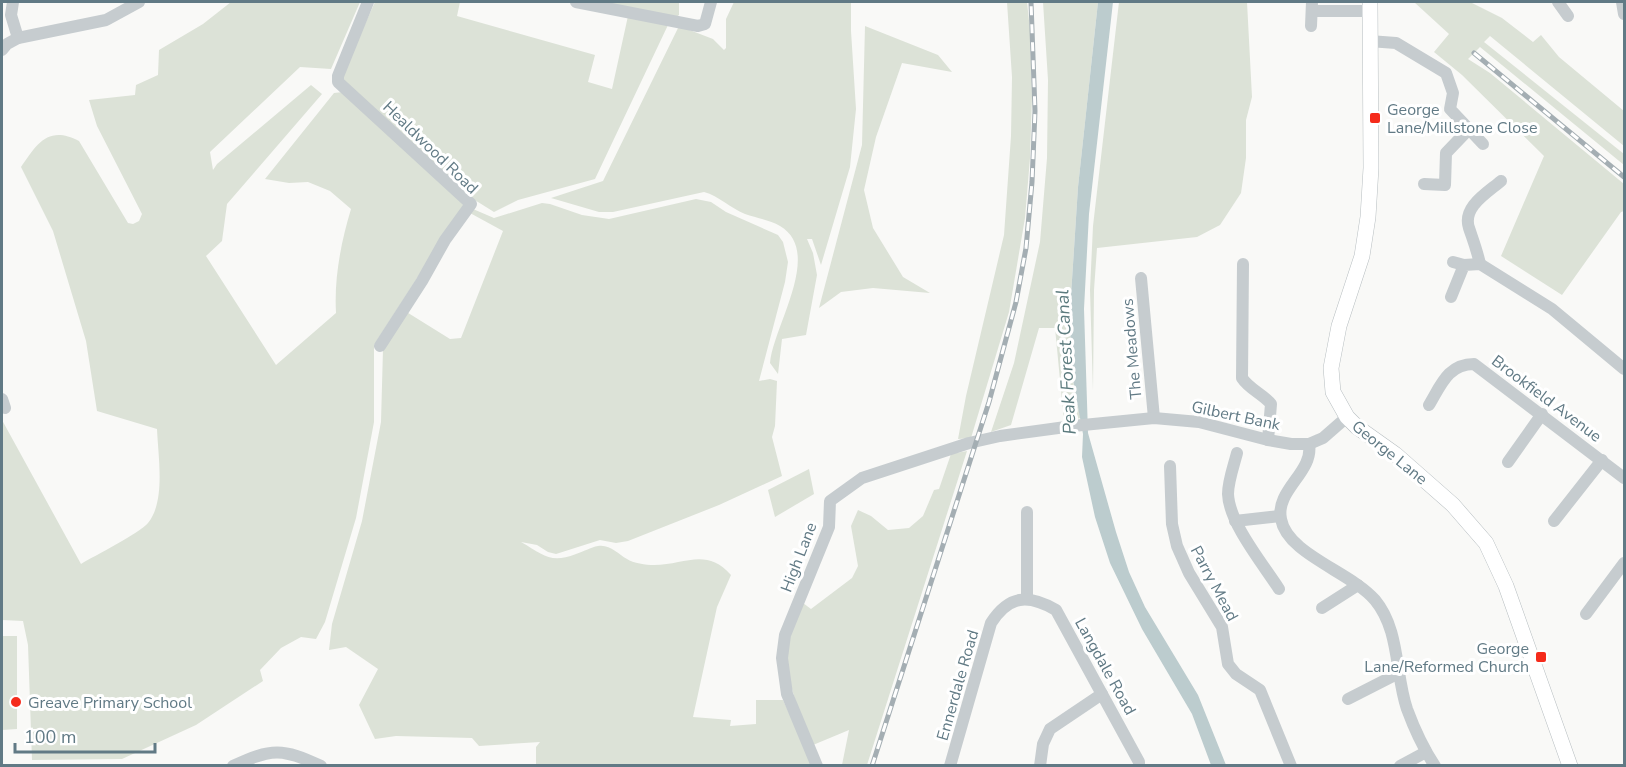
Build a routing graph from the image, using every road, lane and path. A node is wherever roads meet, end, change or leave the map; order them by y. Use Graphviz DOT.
graph roads {
  1 [pos="13,2"];
  2 [pos="139,2"];
  3 [pos="368,2"];
  4 [pos="576,2"];
  5 [pos="711,2"];
  6 [pos="1557,2"];
  7 [pos="1622,2"];
  8 [pos="1312,6"];
  9 [pos="1370,6"];
  10 [pos="1624,14"];
  11 [pos="1568,16"];
  12 [pos="1311,26"];
  13 [pos="18,38"];
  14 [pos="1369,41"];
  15 [pos="2,50"];
  16 [pos="1469,129"];
  17 [pos="1482,144"];
  18 [pos="1501,181"];
  19 [pos="1424,184"];
  20 [pos="1243,264"];
  21 [pos="1480,264"];
  22 [pos="1142,278"];
  23 [pos="1451,297"];
  24 [pos="380,346"];
  25 [pos="1624,369"];
  26 [pos="1428,405"];
  27 [pos="1542,414"];
  28 [pos="1347,417"];
  29 [pos="1154,418"];
  30 [pos="1073,426"];
  31 [pos="1268,440"];
  32 [pos="1309,444"];
  33 [pos="1237,453"];
  34 [pos="1602,460"];
  35 [pos="1508,462"];
  36 [pos="1170,466"];
  37 [pos="1624,478"];
  38 [pos="1027,512"];
  39 [pos="1280,516"];
  40 [pos="1235,521"];
  41 [pos="1554,522"];
  42 [pos="1624,563"];
  43 [pos="1614,577"];
  44 [pos="1358,585"];
  45 [pos="1624,585"];
  46 [pos="1279,589"];
  47 [pos="1027,599"];
  48 [pos="1322,608"];
  49 [pos="1586,614"];
  50 [pos="1399,673"];
  51 [pos="1102,694"];
  52 [pos="1348,699"];
  53 [pos="1426,752"];
  54 [pos="233,765"];
  55 [pos="321,765"];
  56 [pos="817,765"];
  57 [pos="951,765"];
  58 [pos="1040,765"];
  59 [pos="1139,765"];
  60 [pos="1291,765"];
  61 [pos="1400,765"];
  62 [pos="1435,765"];
  63 [pos="1570,765"];
  1 -- 13 [label="street"];
  2 -- 13 [label="street"];
  3 -- 24 [label="street, Healdwood Road"];
  4 -- 5 [label="street"];
  6 -- 11 [label="street"];
  7 -- 10 [label="street"];
  8 -- 9 [label="street"];
  8 -- 12 [label="street"];
  9 -- 14 [label="main road, George Lane"];
  13 -- 15 [label="street"];
  14 -- 16 [label="street"];
  14 -- 28 [label="main road, George Lane"];
  16 -- 17 [label="street"];
  16 -- 19 [label="street"];
  18 -- 21 [label="street"];
  20 -- 31 [label="street"];
  21 -- 23 [label="street"];
  21 -- 25 [label="street"];
  22 -- 29 [label="street, The Meadows"];
  26 -- 27 [label="street, Brookfield Avenue"];
  27 -- 34 [label="street, Brookfield Avenue"];
  27 -- 35 [label="street"];
  28 -- 32 [label="street"];
  28 -- 63 [label="main road, George Lane"];
  29 -- 30 [label="street, Gilbert Bank"];
  29 -- 31 [label="street, Gilbert Bank"];
  30 -- 56 [label="street, High Lane"];
  31 -- 32 [label="street, Gilbert Bank"];
  32 -- 39 [label="street"];
  33 -- 40 [label="street"];
  34 -- 37 [label="street, Brookfield Avenue"];
  34 -- 41 [label="street"];
  36 -- 60 [label="street, Parry Mead"];
  38 -- 47 [label="street"];
  39 -- 40 [label="street"];
  39 -- 44 [label="street"];
  40 -- 46 [label="street"];
  42 -- 43 [label="street"];
  43 -- 45 [label="street"];
  43 -- 49 [label="street"];
  44 -- 48 [label="street"];
  44 -- 50 [label="street"];
  47 -- 51 [label="street, Langdale Road"];
  47 -- 57 [label="street, Ennerdale Road"];
  50 -- 52 [label="street"];
  50 -- 53 [label="street"];
  51 -- 58 [label="street"];
  51 -- 59 [label="street, Langdale Road"];
  53 -- 61 [label="street"];
  53 -- 62 [label="street"];
  54 -- 55 [label="street"];
}
